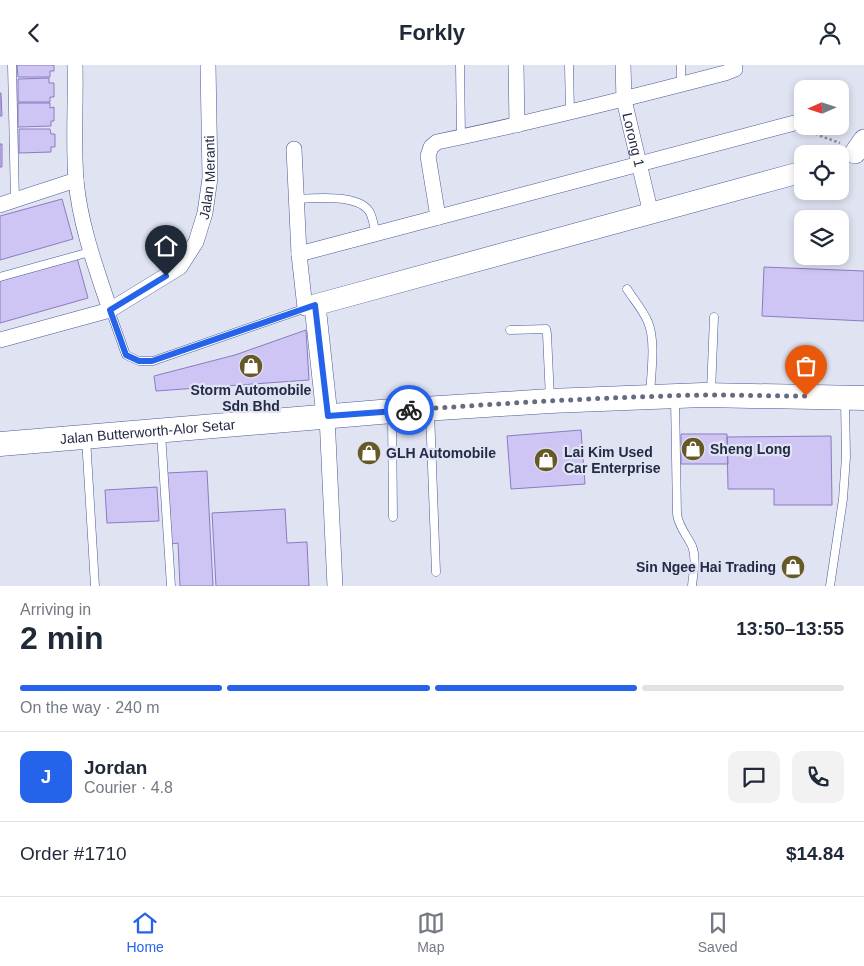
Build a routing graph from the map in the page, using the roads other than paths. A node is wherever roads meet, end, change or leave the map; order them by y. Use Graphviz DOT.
graph roads {
  1 [pos="12,65"];
  2 [pos="76,65"];
  3 [pos="208,65"];
  4 [pos="460,65"];
  5 [pos="516,65"];
  6 [pos="569,65"];
  7 [pos="624,65"];
  8 [pos="681,65"];
  9 [pos="734,65"];
  10 [pos="681,85"];
  11 [pos="624,100"];
  12 [pos="570,113"];
  13 [pos="794,123"];
  14 [pos="517,125"];
  15 [pos="461,137"];
  16 [pos="294,149"];
  17 [pos="639,163"];
  18 [pos="794,174"];
  19 [pos="76,180"];
  20 [pos="296,199"];
  21 [pos="15,201"];
  22 [pos="0,205"];
  23 [pos="651,214"];
  24 [pos="438,217"];
  25 [pos="376,234"];
  26 [pos="90,253"];
  27 [pos="299,255"];
  28 [pos="0,277"];
  29 [pos="626,289"];
  30 [pos="310,306"];
  31 [pos="110,310"];
  32 [pos="714,317"];
  33 [pos="510,330"];
  34 [pos="0,340"];
  35 [pos="710,395"];
  36 [pos="675,396"];
  37 [pos="650,397"];
  38 [pos="854,397"];
  39 [pos="550,401"];
  40 [pos="430,409"];
  41 [pos="392,411"];
  42 [pos="328,416"];
  43 [pos="161,430"];
  44 [pos="86,436"];
  45 [pos="0,444"];
  46 [pos="392,517"];
  47 [pos="436,572"];
  48 [pos="95,586"];
  49 [pos="171,586"];
  50 [pos="335,586"];
  51 [pos="692,586"];
  52 [pos="830,586"];
  1 -- 21 [label="lane"];
  2 -- 19 [label="street"];
  3 -- 31 [label="street, Jalan Meranti"];
  4 -- 15 [label="lane"];
  5 -- 14 [label="street"];
  6 -- 12 [label="lane"];
  7 -- 11 [label="street, Lorong 1"];
  8 -- 10 [label="lane"];
  9 -- 10 [label="street"];
  10 -- 11 [label="street"];
  11 -- 12 [label="street"];
  11 -- 17 [label="street, Lorong 1"];
  12 -- 14 [label="street"];
  13 -- 17 [label="street"];
  14 -- 15 [label="street"];
  15 -- 24 [label="street"];
  16 -- 20 [label="street"];
  17 -- 23 [label="street, Lorong 1"];
  17 -- 24 [label="street"];
  18 -- 23 [label="street"];
  19 -- 21 [label="street"];
  19 -- 26 [label="street"];
  20 -- 25 [label="lane"];
  20 -- 27 [label="street"];
  21 -- 22 [label="street"];
  23 -- 30 [label="street"];
  24 -- 25 [label="street"];
  25 -- 27 [label="street"];
  26 -- 28 [label="lane"];
  26 -- 31 [label="street"];
  27 -- 30 [label="street"];
  29 -- 37 [label="lane"];
  30 -- 31 [label="lane"];
  30 -- 42 [label="street"];
  31 -- 34 [label="street, Jalan Meranti"];
  32 -- 35 [label="lane"];
  33 -- 39 [label="lane"];
  35 -- 36 [label="main road, Jalan Butterworth-Alor Setar"];
  35 -- 38 [label="main road, Jalan Butterworth-Alor Setar"];
  36 -- 37 [label="main road, Jalan Butterworth-Alor Setar"];
  36 -- 51 [label="lane"];
  37 -- 39 [label="main road, Jalan Butterworth-Alor Setar"];
  38 -- 52 [label="lane"];
  39 -- 40 [label="main road, Jalan Butterworth-Alor Setar"];
  40 -- 41 [label="main road, Jalan Butterworth-Alor Setar"];
  40 -- 47 [label="lane"];
  41 -- 42 [label="main road, Jalan Butterworth-Alor Setar"];
  41 -- 46 [label="lane"];
  42 -- 43 [label="main road, Jalan Butterworth-Alor Setar"];
  42 -- 50 [label="street"];
  43 -- 44 [label="main road, Jalan Butterworth-Alor Setar"];
  43 -- 49 [label="lane"];
  44 -- 45 [label="main road, Jalan Butterworth-Alor Setar"];
  44 -- 48 [label="lane"];
}
